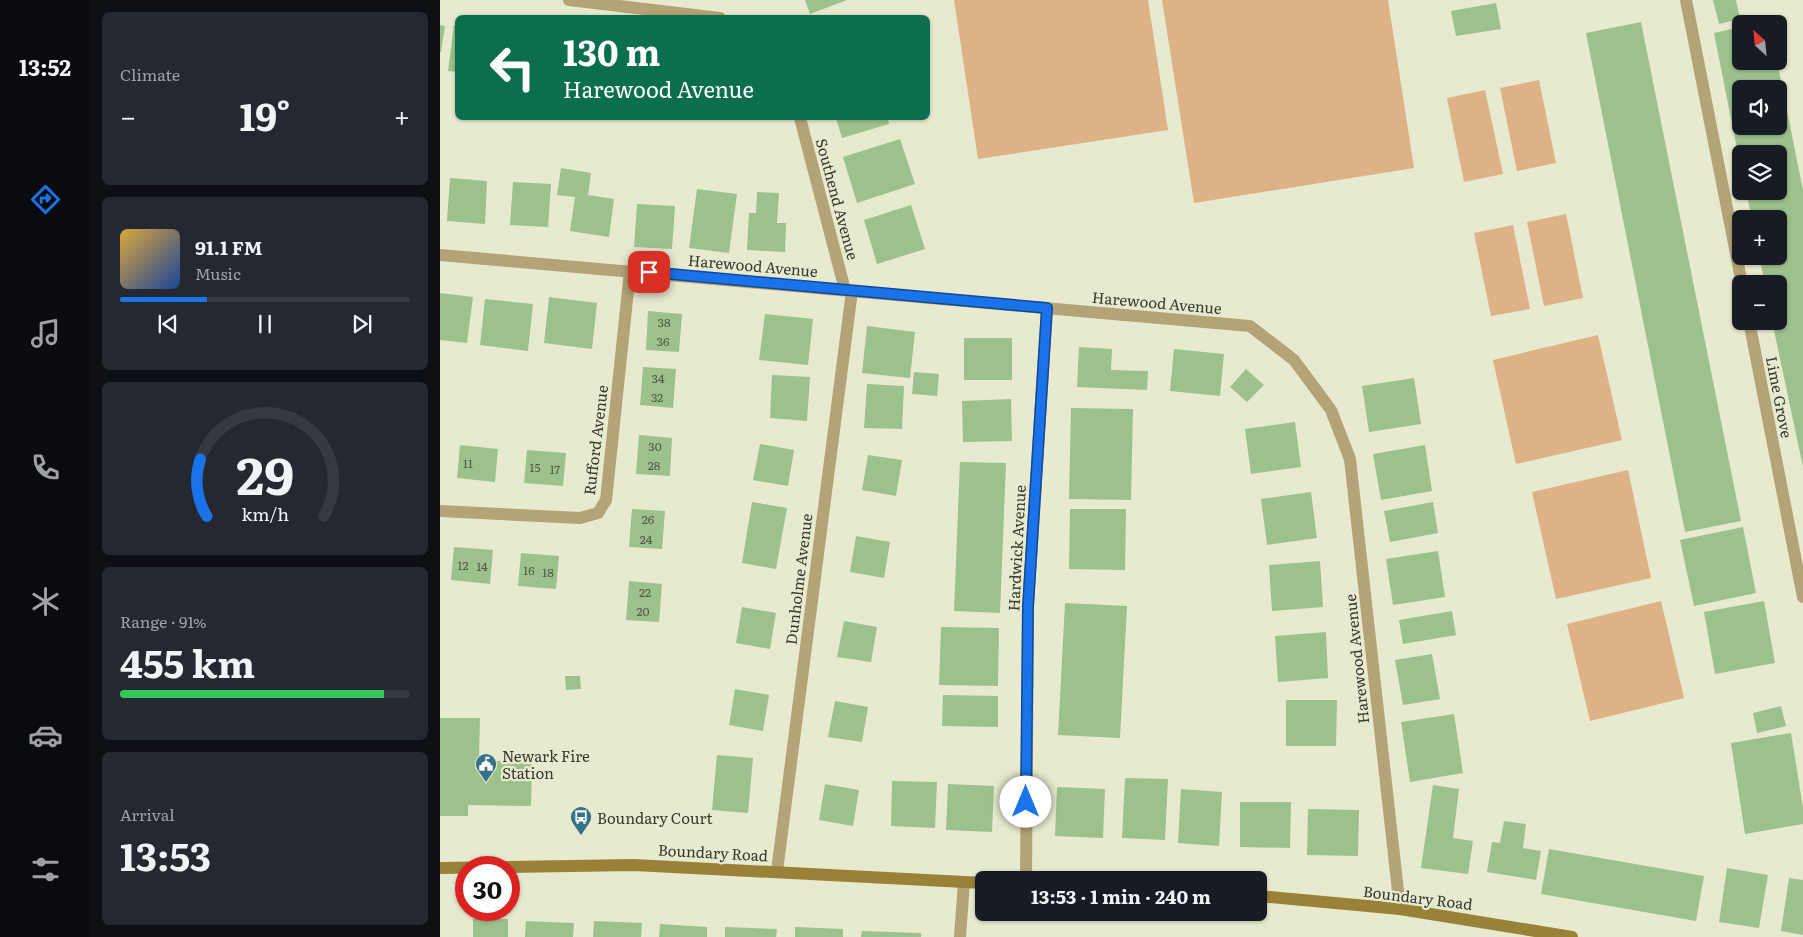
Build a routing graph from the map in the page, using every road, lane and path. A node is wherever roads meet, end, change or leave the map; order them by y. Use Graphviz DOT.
graph roads {
  1 [pos="569,0"];
  2 [pos="1686,0"];
  3 [pos="695,15"];
  4 [pos="801,120"];
  5 [pos="440,255"];
  6 [pos="630,271"];
  7 [pos="1740,275"];
  8 [pos="848,290"];
  9 [pos="1047,308"];
  10 [pos="1751,330"];
  11 [pos="440,511"];
  12 [pos="1803,596"];
  13 [pos="440,868"];
  14 [pos="777,871"];
  15 [pos="1026,871"];
  16 [pos="964,882"];
  17 [pos="975,883"];
  18 [pos="1267,897"];
  19 [pos="1400,909"];
  20 [pos="960,937"];
  21 [pos="1572,937"];
  1 -- 3 [label="street"];
  2 -- 7 [label="street"];
  4 -- 8 [label="street, Southend Avenue"];
  5 -- 6 [label="street, Harewood Avenue"];
  6 -- 8 [label="street, Harewood Avenue"];
  6 -- 11 [label="street, Rufford Avenue"];
  8 -- 9 [label="street, Harewood Avenue"];
  8 -- 14 [label="street, Dunholme Avenue"];
  9 -- 15 [label="street, Hardwick Avenue"];
  9 -- 19 [label="street, Harewood Avenue"];
  10 -- 12 [label="street, Lime Grove"];
  13 -- 14 [label="street, Boundary Road"];
  14 -- 16 [label="street, Boundary Road"];
  16 -- 17 [label="street, Boundary Road"];
  16 -- 20 [label="street"];
  18 -- 19 [label="street, Boundary Road"];
  19 -- 21 [label="street, Boundary Road"];
}
